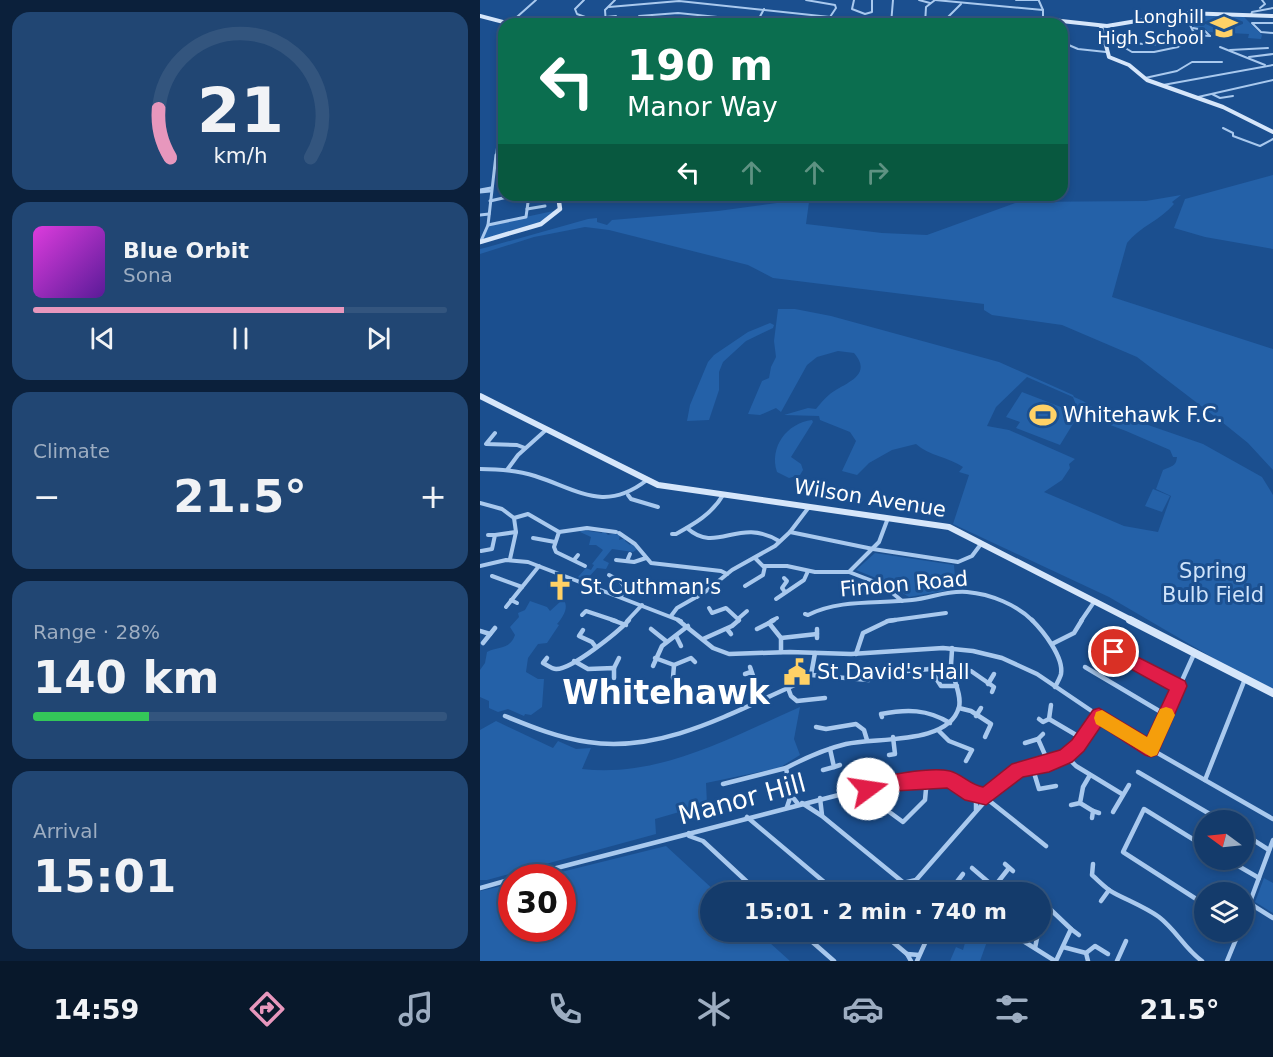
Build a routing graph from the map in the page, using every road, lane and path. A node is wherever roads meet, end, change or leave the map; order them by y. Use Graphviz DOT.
graph roads {
  1 [pos="536,0"];
  2 [pos="584,0"];
  3 [pos="615,0"];
  4 [pos="706,0"];
  5 [pos="806,0"];
  6 [pos="826,0"];
  7 [pos="854,0"];
  8 [pos="872,0"];
  9 [pos="893,0"];
  10 [pos="919,0"];
  11 [pos="935,0"];
  12 [pos="1016,0"];
  13 [pos="1039,0"];
  14 [pos="1262,0"];
  15 [pos="653,1"];
  16 [pos="820,1"];
  17 [pos="954,1"];
  18 [pos="703,3"];
  19 [pos="830,3"];
  20 [pos="930,3"];
  21 [pos="962,3"];
  22 [pos="816,6"];
  23 [pos="609,7"];
  24 [pos="1260,7"];
  25 [pos="764,9"];
  26 [pos="1273,9"];
  27 [pos="1043,10"];
  28 [pos="854,14"];
  29 [pos="1184,14"];
  30 [pos="1251,14"];
  31 [pos="858,15"];
  32 [pos="480,16"];
  33 [pos="830,16"];
  34 [pos="1273,16"];
  35 [pos="606,17"];
  36 [pos="617,17"];
  37 [pos="516,18"];
  38 [pos="579,18"];
  39 [pos="638,18"];
  40 [pos="713,18"];
  41 [pos="759,18"];
  42 [pos="844,18"];
  43 [pos="892,18"];
  44 [pos="925,18"];
  45 [pos="947,18"];
  46 [pos="1043,18"];
  47 [pos="498,21"];
  48 [pos="1068,22"];
  49 [pos="1273,23"];
  50 [pos="1101,26"];
  51 [pos="1193,28"];
  52 [pos="1273,34"];
  53 [pos="1103,35"];
  54 [pos="1157,35"];
  55 [pos="1195,35"];
  56 [pos="1138,40"];
  57 [pos="1104,44"];
  58 [pos="1138,44"];
  59 [pos="1068,45"];
  60 [pos="1220,47"];
  61 [pos="1265,48"];
  62 [pos="1106,51"];
  63 [pos="1229,51"];
  64 [pos="1273,54"];
  65 [pos="1249,58"];
  66 [pos="1222,62"];
  67 [pos="1266,65"];
  68 [pos="1273,65"];
  69 [pos="1144,78"];
  70 [pos="1273,80"];
  71 [pos="1162,86"];
  72 [pos="1211,94"];
  73 [pos="1197,97"];
  74 [pos="1231,97"];
  75 [pos="1223,128"];
  76 [pos="1273,132"];
  77 [pos="1273,139"];
  78 [pos="498,145"];
  79 [pos="490,190"];
  80 [pos="480,191"];
  81 [pos="498,199"];
  82 [pos="490,201"];
  83 [pos="528,201"];
  84 [pos="559,201"];
  85 [pos="541,205"];
  86 [pos="527,209"];
  87 [pos="489,214"];
  88 [pos="480,215"];
  89 [pos="488,225"];
  90 [pos="480,242"];
  91 [pos="480,396"];
  92 [pos="548,429"];
  93 [pos="495,433"];
  94 [pos="525,448"];
  95 [pos="480,469"];
  96 [pos="507,470"];
  97 [pos="647,480"];
  98 [pos="628,495"];
  99 [pos="723,495"];
  100 [pos="480,503"];
  101 [pos="809,506"];
  102 [pos="654,507"];
  103 [pos="888,517"];
  104 [pos="514,518"];
  105 [pos="687,528"];
  106 [pos="516,532"];
  107 [pos="559,532"];
  108 [pos="790,532"];
  109 [pos="488,535"];
  110 [pos="495,535"];
  111 [pos="675,535"];
  112 [pos="555,542"];
  113 [pos="779,542"];
  114 [pos="982,544"];
  115 [pos="533,545"];
  116 [pos="873,549"];
  117 [pos="481,551"];
  118 [pos="630,554"];
  119 [pos="578,555"];
  120 [pos="645,558"];
  121 [pos="755,558"];
  122 [pos="510,559"];
  123 [pos="574,560"];
  124 [pos="616,560"];
  125 [pos="627,561"];
  126 [pos="480,566"];
  127 [pos="539,566"];
  128 [pos="585,566"];
  129 [pos="765,566"];
  130 [pos="808,571"];
  131 [pos="849,572"];
  132 [pos="618,573"];
  133 [pos="727,574"];
  134 [pos="609,575"];
  135 [pos="496,576"];
  136 [pos="614,578"];
  137 [pos="784,578"];
  138 [pos="645,583"];
  139 [pos="745,586"];
  140 [pos="522,587"];
  141 [pos="655,587"];
  142 [pos="785,592"];
  143 [pos="651,593"];
  144 [pos="621,597"];
  145 [pos="697,597"];
  146 [pos="776,599"];
  147 [pos="511,600"];
  148 [pos="822,600"];
  149 [pos="902,601"];
  150 [pos="1094,601"];
  151 [pos="518,603"];
  152 [pos="642,605"];
  153 [pos="506,607"];
  154 [pos="824,607"];
  155 [pos="709,608"];
  156 [pos="747,611"];
  157 [pos="946,613"];
  158 [pos="805,614"];
  159 [pos="582,615"];
  160 [pos="671,616"];
  161 [pos="738,618"];
  162 [pos="777,618"];
  163 [pos="769,623"];
  164 [pos="626,625"];
  165 [pos="688,626"];
  166 [pos="495,628"];
  167 [pos="651,629"];
  168 [pos="727,629"];
  169 [pos="757,629"];
  170 [pos="583,630"];
  171 [pos="480,631"];
  172 [pos="490,634"];
  173 [pos="731,634"];
  174 [pos="817,634"];
  175 [pos="676,636"];
  176 [pos="781,638"];
  177 [pos="703,639"];
  178 [pos="666,641"];
  179 [pos="483,643"];
  180 [pos="1052,644"];
  181 [pos="595,646"];
  182 [pos="681,646"];
  183 [pos="952,648"];
  184 [pos="781,652"];
  185 [pos="1114,652"];
  186 [pos="815,653"];
  187 [pos="1195,653"];
  188 [pos="856,654"];
  189 [pos="547,658"];
  190 [pos="619,658"];
  191 [pos="655,658"];
  192 [pos="574,661"];
  193 [pos="696,662"];
  194 [pos="674,665"];
  195 [pos="653,666"];
  196 [pos="1085,667"];
  197 [pos="614,668"];
  198 [pos="907,671"];
  199 [pos="953,671"];
  200 [pos="869,672"];
  201 [pos="744,674"];
  202 [pos="994,674"];
  203 [pos="811,675"];
  204 [pos="614,678"];
  205 [pos="673,678"];
  206 [pos="946,678"];
  207 [pos="855,679"];
  208 [pos="938,679"];
  209 [pos="1245,679"];
  210 [pos="988,684"];
  211 [pos="853,686"];
  212 [pos="957,686"];
  213 [pos="1179,686"];
  214 [pos="1055,687"];
  215 [pos="788,688"];
  216 [pos="992,692"];
  217 [pos="1273,693"];
  218 [pos="825,698"];
  219 [pos="761,699"];
  220 [pos="1051,705"];
  221 [pos="959,708"];
  222 [pos="981,708"];
  223 [pos="1166,715"];
  224 [pos="505,716"];
  225 [pos="976,716"];
  226 [pos="1099,716"];
  227 [pos="882,717"];
  228 [pos="1039,718"];
  229 [pos="1049,718"];
  230 [pos="950,723"];
  231 [pos="816,727"];
  232 [pos="939,730"];
  233 [pos="1043,734"];
  234 [pos="893,737"];
  235 [pos="985,737"];
  236 [pos="1038,739"];
  237 [pos="1083,739"];
  238 [pos="867,740"];
  239 [pos="1025,743"];
  240 [pos="830,749"];
  241 [pos="1151,749"];
  242 [pos="894,754"];
  243 [pos="1066,756"];
  244 [pos="966,761"];
  245 [pos="1049,764"];
  246 [pos="1032,766"];
  247 [pos="786,768"];
  248 [pos="823,770"];
  249 [pos="1138,772"];
  250 [pos="1089,775"];
  251 [pos="931,780"];
  252 [pos="1205,780"];
  253 [pos="918,781"];
  254 [pos="723,784"];
  255 [pos="878,785"];
  256 [pos="1129,785"];
  257 [pos="1056,786"];
  258 [pos="868,787"];
  259 [pos="926,789"];
  260 [pos="875,794"];
  261 [pos="1122,794"];
  262 [pos="791,795"];
  263 [pos="976,796"];
  264 [pos="986,797"];
  265 [pos="820,798"];
  266 [pos="800,803"];
  267 [pos="1080,803"];
  268 [pos="1071,805"];
  269 [pos="787,807"];
  270 [pos="1203,810"];
  271 [pos="976,811"];
  272 [pos="1113,812"];
  273 [pos="759,814"];
  274 [pos="822,816"];
  275 [pos="747,817"];
  276 [pos="1092,818"];
  277 [pos="1273,819"];
  278 [pos="758,824"];
  279 [pos="701,830"];
  280 [pos="689,833"];
  281 [pos="1194,840"];
  282 [pos="1254,840"];
  283 [pos="1273,840"];
  284 [pos="703,841"];
  285 [pos="1046,846"];
  286 [pos="1269,850"];
  287 [pos="571,864"];
  288 [pos="1093,864"];
  289 [pos="972,868"];
  290 [pos="1009,868"];
  291 [pos="1245,870"];
  292 [pos="963,874"];
  293 [pos="1258,878"];
  294 [pos="916,880"];
  295 [pos="747,882"];
  296 [pos="825,882"];
  297 [pos="902,882"];
  298 [pos="907,882"];
  299 [pos="957,882"];
  300 [pos="988,882"];
  301 [pos="998,882"];
  302 [pos="498,883"];
  303 [pos="480,888"];
  304 [pos="1254,889"];
  305 [pos="1109,890"];
  306 [pos="1194,898"];
  307 [pos="1101,901"];
  308 [pos="1254,906"];
  309 [pos="1051,910"];
  310 [pos="1273,918"];
  311 [pos="1071,929"];
  312 [pos="1079,935"];
  313 [pos="1126,941"];
  314 [pos="812,942"];
  315 [pos="893,942"];
  316 [pos="925,942"];
  317 [pos="1022,942"];
  318 [pos="1036,942"];
  319 [pos="1235,942"];
  320 [pos="1064,946"];
  321 [pos="1035,948"];
  322 [pos="1086,953"];
  323 [pos="907,954"];
  324 [pos="1108,954"];
  325 [pos="918,958"];
  326 [pos="834,961"];
  327 [pos="911,961"];
  328 [pos="1055,961"];
  329 [pos="1088,961"];
  330 [pos="1117,961"];
  331 [pos="1202,961"];
  332 [pos="1227,961"];
  1 -- 37 [label="street"];
  2 -- 38 [label="street"];
  3 -- 23 [label="street"];
  4 -- 18 [label="street"];
  5 -- 16 [label="street"];
  6 -- 19 [label="street"];
  7 -- 8 [label="street"];
  9 -- 43 [label="street"];
  10 -- 20 [label="street"];
  11 -- 17 [label="street"];
  11 -- 20 [label="street"];
  12 -- 13 [label="street"];
  13 -- 27 [label="street"];
  14 -- 24 [label="street"];
  15 -- 18 [label="street"];
  15 -- 23 [label="street"];
  16 -- 19 [label="street"];
  16 -- 22 [label="street"];
  17 -- 21 [label="street"];
  18 -- 25 [label="street"];
  19 -- 33 [label="street"];
  20 -- 44 [label="street"];
  21 -- 27 [label="street"];
  21 -- 45 [label="street"];
  23 -- 35 [label="street"];
  24 -- 26 [label="street"];
  24 -- 30 [label="street"];
  25 -- 33 [label="street"];
  25 -- 41 [label="street"];
  27 -- 46 [label="street"];
  28 -- 31 [label="street"];
  29 -- 30 [label="street"];
  29 -- 50 [label="street"];
  29 -- 51 [label="street"];
  30 -- 34 [label="street"];
  32 -- 47 [label="street"];
  33 -- 42 [label="street"];
  35 -- 36 [label="street"];
  39 -- 40 [label="street"];
  48 -- 50 [label="street"];
  49 -- 52 [label="street"];
  50 -- 53 [label="street"];
  51 -- 55 [label="street"];
  51 -- 55 [label="street"];
  53 -- 57 [label="street"];
  53 -- 58 [label="street"];
  54 -- 58 [label="street"];
  55 -- 57 [label="street"];
  56 -- 58 [label="street"];
  57 -- 62 [label="street"];
  59 -- 62 [label="street"];
  60 -- 63 [label="street"];
  61 -- 63 [label="street"];
  62 -- 69 [label="street"];
  63 -- 65 [label="street"];
  64 -- 65 [label="street"];
  65 -- 67 [label="street"];
  66 -- 69 [label="street"];
  67 -- 68 [label="street"];
  67 -- 71 [label="street"];
  69 -- 71 [label="street"];
  70 -- 72 [label="street"];
  71 -- 73 [label="street"];
  72 -- 73 [label="street"];
  72 -- 74 [label="street"];
  73 -- 76 [label="street"];
  75 -- 77 [label="street"];
  78 -- 79 [label="street"];
  79 -- 80 [label="street"];
  79 -- 82 [label="street"];
  81 -- 82 [label="street"];
  82 -- 87 [label="street"];
  83 -- 86 [label="street"];
  84 -- 90 [label="street"];
  85 -- 86 [label="street"];
  86 -- 89 [label="street"];
  87 -- 88 [label="street"];
  87 -- 89 [label="street"];
  89 -- 90 [label="street"];
  91 -- 92 [label="street, Wilson Avenue"];
  92 -- 94 [label="street"];
  92 -- 97 [label="street, Wilson Avenue"];
  93 -- 94 [label="street"];
  94 -- 96 [label="street"];
  95 -- 96 [label="street"];
  96 -- 98 [label="street"];
  97 -- 98 [label="street"];
  97 -- 99 [label="street, Wilson Avenue"];
  98 -- 102 [label="street"];
  99 -- 101 [label="street, Wilson Avenue"];
  99 -- 105 [label="street"];
  100 -- 104 [label="street"];
  101 -- 103 [label="street, Wilson Avenue"];
  101 -- 108 [label="street"];
  103 -- 114 [label="street, Wilson Avenue"];
  103 -- 116 [label="street"];
  104 -- 106 [label="street"];
  104 -- 107 [label="street"];
  105 -- 111 [label="street"];
  105 -- 113 [label="street"];
  106 -- 110 [label="street"];
  106 -- 122 [label="street"];
  107 -- 112 [label="street"];
  107 -- 120 [label="street"];
  108 -- 113 [label="street"];
  108 -- 116 [label="street"];
  109 -- 110 [label="street"];
  110 -- 117 [label="street"];
  112 -- 115 [label="street"];
  112 -- 123 [label="street"];
  113 -- 121 [label="street"];
  114 -- 116 [label="street"];
  114 -- 150 [label="street, Wilson Avenue"];
  116 -- 131 [label="street"];
  118 -- 125 [label="street"];
  119 -- 123 [label="street"];
  120 -- 125 [label="street"];
  120 -- 133 [label="street"];
  121 -- 129 [label="street"];
  121 -- 133 [label="street"];
  122 -- 126 [label="street"];
  122 -- 127 [label="street"];
  123 -- 128 [label="street"];
  124 -- 125 [label="street"];
  127 -- 140 [label="street"];
  127 -- 144 [label="street"];
  129 -- 130 [label="street"];
  129 -- 139 [label="street"];
  130 -- 131 [label="street"];
  130 -- 142 [label="street"];
  131 -- 149 [label="street"];
  132 -- 136 [label="street"];
  133 -- 145 [label="street"];
  134 -- 136 [label="street"];
  135 -- 140 [label="street"];
  136 -- 144 [label="street"];
  137 -- 142 [label="street"];
  138 -- 141 [label="street"];
  140 -- 147 [label="street"];
  141 -- 143 [label="street"];
  141 -- 145 [label="street"];
  142 -- 146 [label="street"];
  144 -- 152 [label="street"];
  145 -- 160 [label="street"];
  147 -- 151 [label="street"];
  147 -- 153 [label="street"];
  148 -- 154 [label="street"];
  149 -- 154 [label="street, Findon Road"];
  149 -- 180 [label="street, Findon Road"];
  150 -- 180 [label="street"];
  150 -- 187 [label="street, Wilson Avenue"];
  152 -- 160 [label="street"];
  152 -- 164 [label="street"];
  154 -- 158 [label="street, Findon Road"];
  155 -- 161 [label="street"];
  156 -- 161 [label="street"];
  157 -- 188 [label="street"];
  159 -- 164 [label="street"];
  160 -- 165 [label="street"];
  161 -- 168 [label="street"];
  162 -- 163 [label="street"];
  163 -- 169 [label="street"];
  163 -- 176 [label="street"];
  164 -- 181 [label="street"];
  165 -- 175 [label="street"];
  165 -- 177 [label="street"];
  166 -- 172 [label="street"];
  167 -- 178 [label="street"];
  168 -- 173 [label="street"];
  168 -- 177 [label="street"];
  170 -- 181 [label="street"];
  171 -- 172 [label="street"];
  172 -- 179 [label="street"];
  174 -- 176 [label="street"];
  175 -- 178 [label="street"];
  175 -- 182 [label="street"];
  176 -- 184 [label="street"];
  177 -- 184 [label="street"];
  178 -- 191 [label="street"];
  180 -- 214 [label="street, Findon Road"];
  181 -- 192 [label="street"];
  183 -- 188 [label="street"];
  183 -- 199 [label="street"];
  183 -- 214 [label="street"];
  184 -- 186 [label="street"];
  185 -- 213 [label="street"];
  186 -- 188 [label="street"];
  186 -- 203 [label="street"];
  187 -- 209 [label="street, Wilson Avenue"];
  187 -- 213 [label="street"];
  189 -- 192 [label="street"];
  190 -- 197 [label="street"];
  191 -- 194 [label="street"];
  191 -- 195 [label="street"];
  192 -- 197 [label="street"];
  193 -- 194 [label="street"];
  194 -- 205 [label="street"];
  196 -- 223 [label="street"];
  197 -- 204 [label="street"];
  198 -- 208 [label="street"];
  199 -- 210 [label="street"];
  199 -- 212 [label="street"];
  200 -- 207 [label="street"];
  201 -- 219 [label="street"];
  202 -- 210 [label="street"];
  203 -- 207 [label="street"];
  203 -- 215 [label="street"];
  206 -- 208 [label="street"];
  207 -- 211 [label="street"];
  208 -- 212 [label="street"];
  209 -- 217 [label="street, Wilson Avenue"];
  209 -- 252 [label="street"];
  210 -- 216 [label="street"];
  212 -- 221 [label="street"];
  213 -- 223 [label="street"];
  214 -- 226 [label="street"];
  215 -- 218 [label="street"];
  215 -- 219 [label="street"];
  219 -- 224 [label="street"];
  220 -- 229 [label="street"];
  221 -- 225 [label="street"];
  221 -- 230 [label="street"];
  222 -- 225 [label="street"];
  223 -- 241 [label="street"];
  225 -- 235 [label="street"];
  226 -- 237 [label="street"];
  226 -- 241 [label="street"];
  227 -- 230 [label="street"];
  228 -- 229 [label="street"];
  229 -- 237 [label="street"];
  230 -- 232 [label="street"];
  231 -- 238 [label="street"];
  232 -- 234 [label="street"];
  232 -- 244 [label="street"];
  233 -- 236 [label="street"];
  234 -- 238 [label="street"];
  234 -- 242 [label="street"];
  236 -- 239 [label="street"];
  236 -- 245 [label="street"];
  237 -- 243 [label="street"];
  238 -- 240 [label="street"];
  240 -- 247 [label="street"];
  240 -- 248 [label="street"];
  241 -- 252 [label="street"];
  243 -- 245 [label="street"];
  243 -- 250 [label="street"];
  245 -- 246 [label="street"];
  246 -- 257 [label="street"];
  246 -- 264 [label="street"];
  247 -- 254 [label="street"];
  247 -- 262 [label="street"];
  249 -- 270 [label="street"];
  250 -- 261 [label="street"];
  250 -- 267 [label="street"];
  251 -- 253 [label="street, Manor Hill"];
  251 -- 259 [label="street"];
  251 -- 263 [label="street, Manor Hill"];
  252 -- 277 [label="street"];
  253 -- 255 [label="street, Manor Hill"];
  253 -- 259 [label="street"];
  255 -- 258 [label="street, Manor Hill"];
  255 -- 260 [label="street"];
  256 -- 261 [label="street"];
  258 -- 260 [label="street"];
  258 -- 265 [label="street, Manor Hill"];
  259 -- 260 [label="street"];
  261 -- 272 [label="street"];
  262 -- 266 [label="street"];
  262 -- 269 [label="street"];
  263 -- 264 [label="street"];
  263 -- 271 [label="street"];
  264 -- 271 [label="street"];
  264 -- 285 [label="street"];
  265 -- 266 [label="street, Manor Hill"];
  265 -- 274 [label="street"];
  266 -- 269 [label="street, Manor Hill"];
  266 -- 274 [label="street"];
  267 -- 268 [label="street"];
  267 -- 276 [label="street"];
  269 -- 273 [label="street, Manor Hill"];
  271 -- 294 [label="street"];
  273 -- 275 [label="street, Manor Hill"];
  273 -- 278 [label="street"];
  274 -- 297 [label="street"];
  275 -- 278 [label="street"];
  275 -- 279 [label="street, Manor Hill"];
  278 -- 296 [label="street"];
  279 -- 280 [label="street, Manor Hill"];
  279 -- 284 [label="street"];
  280 -- 284 [label="street"];
  280 -- 287 [label="street, Manor Hill"];
  281 -- 306 [label="street"];
  282 -- 286 [label="street"];
  283 -- 286 [label="street"];
  284 -- 295 [label="street"];
  286 -- 293 [label="street"];
  288 -- 305 [label="street"];
  289 -- 300 [label="street"];
  290 -- 301 [label="street"];
  291 -- 293 [label="street"];
  292 -- 299 [label="street"];
  293 -- 304 [label="street"];
  294 -- 298 [label="street"];
  302 -- 303 [label="street"];
  305 -- 307 [label="street"];
  305 -- 331 [label="street"];
  308 -- 310 [label="street"];
  309 -- 311 [label="street"];
  311 -- 312 [label="street"];
  311 -- 320 [label="street"];
  313 -- 330 [label="street"];
  314 -- 326 [label="street"];
  315 -- 323 [label="street"];
  316 -- 325 [label="street"];
  317 -- 321 [label="street"];
  318 -- 321 [label="street"];
  319 -- 332 [label="street"];
  320 -- 322 [label="street"];
  320 -- 328 [label="street"];
  321 -- 328 [label="street"];
  322 -- 324 [label="street"];
  322 -- 329 [label="street"];
  323 -- 325 [label="street"];
  323 -- 327 [label="street"];
}
